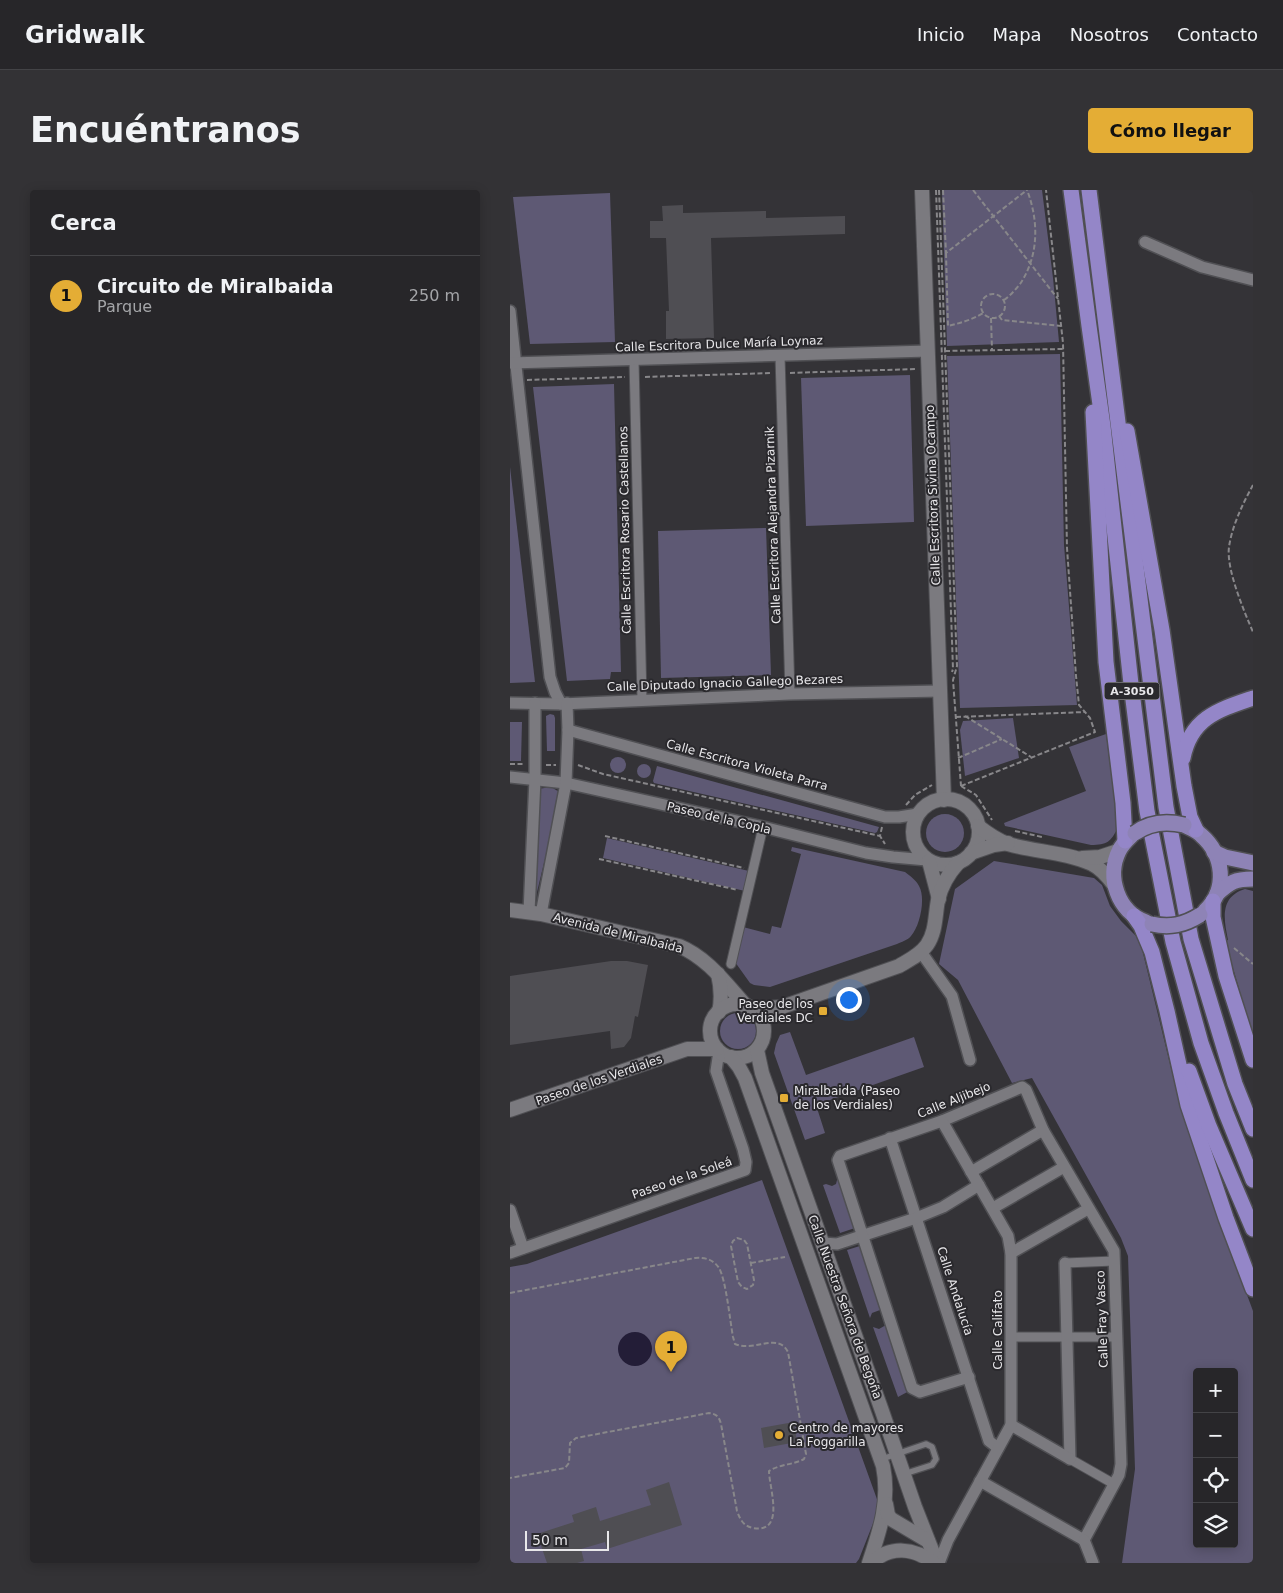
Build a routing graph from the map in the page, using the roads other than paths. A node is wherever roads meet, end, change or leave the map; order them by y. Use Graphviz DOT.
graph roads {
  1 [pos="922,190"];
  2 [pos="1071,190"];
  3 [pos="1090,190"];
  4 [pos="1145,242"];
  5 [pos="1253,280"];
  6 [pos="510,311"];
  7 [pos="1106,324"];
  8 [pos="1088,326"];
  9 [pos="928,352"];
  10 [pos="780,356"];
  11 [pos="634,360"];
  12 [pos="513,363"];
  13 [pos="940,691"];
  14 [pos="790,694"];
  15 [pos="1253,698"];
  16 [pos="642,700"];
  17 [pos="510,703"];
  18 [pos="564,703"];
  19 [pos="535,704"];
  20 [pos="568,730"];
  21 [pos="1182,765"];
  22 [pos="510,776"];
  23 [pos="535,779"];
  24 [pos="566,784"];
  25 [pos="944,800"];
  26 [pos="918,814"];
  27 [pos="978,826"];
  28 [pos="763,827"];
  29 [pos="1190,828"];
  30 [pos="1011,838"];
  31 [pos="1126,842"];
  32 [pos="1214,852"];
  33 [pos="971,853"];
  34 [pos="1073,858"];
  35 [pos="928,860"];
  36 [pos="958,863"];
  37 [pos="1253,863"];
  38 [pos="1253,879"];
  39 [pos="1114,885"];
  40 [pos="1215,897"];
  41 [pos="939,899"];
  42 [pos="510,910"];
  43 [pos="535,913"];
  44 [pos="1134,916"];
  45 [pos="920,952"];
  46 [pos="732,964"];
  47 [pos="718,974"];
  48 [pos="749,1008"];
  49 [pos="782,1008"];
  50 [pos="1167,1011"];
  51 [pos="716,1017"];
  52 [pos="764,1027"];
  53 [pos="687,1049"];
  54 [pos="756,1050"];
  55 [pos="722,1052"];
  56 [pos="970,1060"];
  57 [pos="1253,1060"];
  58 [pos="1022,1087"];
  59 [pos="510,1110"];
  60 [pos="942,1121"];
  61 [pos="1043,1130"];
  62 [pos="1253,1130"];
  63 [pos="890,1138"];
  64 [pos="1064,1167"];
  65 [pos="971,1172"];
  66 [pos="1253,1180"];
  67 [pos="979,1185"];
  68 [pos="993,1208"];
  69 [pos="1088,1209"];
  70 [pos="510,1210"];
  71 [pos="916,1218"];
  72 [pos="1253,1229"];
  73 [pos="863,1236"];
  74 [pos="823,1243"];
  75 [pos="523,1248"];
  76 [pos="510,1253"];
  77 [pos="1011,1253"];
  78 [pos="1114,1261"];
  79 [pos="1065,1263"];
  80 [pos="1253,1289"];
  81 [pos="1012,1337"];
  82 [pos="1067,1337"];
  83 [pos="1116,1337"];
  84 [pos="968,1377"];
  85 [pos="1011,1425"];
  86 [pos="998,1448"];
  87 [pos="897,1453"];
  88 [pos="880,1459"];
  89 [pos="1070,1459"];
  90 [pos="904,1474"];
  91 [pos="980,1481"];
  92 [pos="1114,1484"];
  93 [pos="886,1499"];
  94 [pos="915,1507"];
  95 [pos="896,1523"];
  96 [pos="948,1540"];
  97 [pos="1084,1540"];
  98 [pos="928,1541"];
  99 [pos="870,1563"];
  100 [pos="937,1563"];
  101 [pos="1093,1563"];
  1 -- 9 [label="street, Calle Escritora Sivina Ocampo"];
  2 -- 8 [label="highway, A-3050"];
  3 -- 7 [label="highway, A-3050"];
  4 -- 5 [label="street"];
  6 -- 12 [label="street"];
  7 -- 21 [label="highway"];
  7 -- 62 [label="highway, A-3050"];
  8 -- 31 [label="highway"];
  8 -- 66 [label="highway, A-3050"];
  9 -- 10 [label="street, Calle Escritora Dulce María Loynaz"];
  9 -- 13 [label="street, Calle Escritora Sivina Ocampo"];
  10 -- 11 [label="street, Calle Escritora Dulce María Loynaz"];
  10 -- 14 [label="street, Calle Escritora Alejandra Pizarnik"];
  11 -- 12 [label="street, Calle Escritora Dulce María Loynaz"];
  11 -- 16 [label="street, Calle Escritora Rosario Castellanos"];
  12 -- 18 [label="street"];
  13 -- 14 [label="street, Calle Diputado Ignacio Gallego Bezares"];
  13 -- 25 [label="street, Calle Escritora Sivina Ocampo"];
  14 -- 16 [label="street, Calle Diputado Ignacio Gallego Bezares"];
  15 -- 21 [label="highway"];
  16 -- 18 [label="street, Calle Diputado Ignacio Gallego Bezares"];
  17 -- 19 [label="street, Calle Diputado Ignacio Gallego Bezares"];
  18 -- 19 [label="street, Calle Diputado Ignacio Gallego Bezares"];
  18 -- 20 [label="street"];
  19 -- 23 [label="street"];
  20 -- 24 [label="street"];
  20 -- 26 [label="street, Calle Escritora Violeta Parra"];
  21 -- 29 [label="highway"];
  22 -- 23 [label="street, Paseo de la Copla"];
  23 -- 24 [label="street, Paseo de la Copla"];
  23 -- 43 [label="street"];
  24 -- 28 [label="street, Paseo de la Copla"];
  24 -- 43 [label="street"];
  25 -- 26 [label="street"];
  25 -- 27 [label="street"];
  26 -- 35 [label="street"];
  27 -- 30 [label="street"];
  27 -- 33 [label="street"];
  28 -- 35 [label="street, Paseo de la Copla"];
  28 -- 46 [label="street"];
  29 -- 31 [label="main road, bridge"];
  29 -- 32 [label="main road"];
  30 -- 33 [label="street"];
  30 -- 34 [label="street"];
  31 -- 34 [label="street"];
  31 -- 39 [label="main road"];
  32 -- 37 [label="main road"];
  32 -- 40 [label="main road"];
  33 -- 36 [label="street"];
  34 -- 39 [label="street"];
  35 -- 36 [label="street"];
  35 -- 41 [label="street"];
  36 -- 41 [label="street"];
  38 -- 40 [label="main road"];
  39 -- 44 [label="main road"];
  40 -- 44 [label="main road, bridge"];
  40 -- 57 [label="highway"];
  41 -- 45 [label="street"];
  42 -- 43 [label="street, Avenida de Miralbaida"];
  43 -- 47 [label="street, Avenida de Miralbaida"];
  44 -- 50 [label="highway"];
  45 -- 49 [label="street"];
  45 -- 56 [label="street"];
  47 -- 48 [label="street, Avenida de Miralbaida"];
  47 -- 51 [label="street"];
  48 -- 49 [label="street"];
  48 -- 51 [label="street"];
  48 -- 52 [label="street"];
  49 -- 52 [label="street"];
  50 -- 72 [label="highway"];
  50 -- 80 [label="highway"];
  51 -- 53 [label="street, Paseo de los Verdiales"];
  51 -- 55 [label="street"];
  52 -- 54 [label="street"];
  53 -- 55 [label="street, Paseo de los Verdiales"];
  53 -- 59 [label="street, Paseo de los Verdiales"];
  54 -- 55 [label="street"];
  54 -- 74 [label="street, Calle Nuestra Señora de Begoña"];
  55 -- 75 [label="street, Paseo de la Soleá"];
  55 -- 88 [label="street, Calle Nuestra Señora de Begoña"];
  58 -- 60 [label="street, Calle Aljibejo"];
  58 -- 61 [label="street, Calle Fray Vasco"];
  60 -- 63 [label="street, Calle Aljibejo"];
  60 -- 65 [label="street, Calle Califato"];
  61 -- 64 [label="street, Calle Fray Vasco"];
  61 -- 65 [label="street"];
  63 -- 71 [label="street, Calle Andalucía"];
  63 -- 73 [label="street, Calle Aljibejo"];
  64 -- 68 [label="street"];
  64 -- 69 [label="street, Calle Fray Vasco"];
  65 -- 67 [label="street, Calle Califato"];
  67 -- 68 [label="street, Calle Califato"];
  67 -- 71 [label="street"];
  68 -- 77 [label="street, Calle Califato"];
  69 -- 77 [label="street"];
  69 -- 78 [label="street, Calle Fray Vasco"];
  70 -- 75 [label="street"];
  71 -- 73 [label="street"];
  71 -- 84 [label="street, Calle Andalucía"];
  73 -- 74 [label="street"];
  73 -- 84 [label="street"];
  74 -- 87 [label="street, Calle Nuestra Señora de Begoña"];
  75 -- 76 [label="street, Paseo de la Soleá"];
  77 -- 81 [label="street, Calle Califato"];
  78 -- 79 [label="street"];
  78 -- 83 [label="street, Calle Fray Vasco"];
  79 -- 82 [label="street"];
  81 -- 82 [label="street"];
  81 -- 85 [label="street, Calle Califato"];
  82 -- 83 [label="street"];
  82 -- 89 [label="street"];
  83 -- 92 [label="street, Calle Fray Vasco"];
  84 -- 86 [label="street, Calle Andalucía"];
  85 -- 86 [label="street, Calle Califato"];
  85 -- 89 [label="street"];
  86 -- 91 [label="street, Calle Califato"];
  87 -- 88 [label="lane"];
  87 -- 90 [label="street, Calle Nuestra Señora de Begoña"];
  87 -- 90 [label="lane"];
  88 -- 93 [label="street, Calle Nuestra Señora de Begoña"];
  89 -- 92 [label="street"];
  90 -- 94 [label="street, Calle Nuestra Señora de Begoña"];
  91 -- 96 [label="street, Calle Califato"];
  91 -- 97 [label="street"];
  92 -- 97 [label="street, Calle Fray Vasco"];
  93 -- 95 [label="street"];
  93 -- 99 [label="street, Calle Nuestra Señora de Begoña"];
  94 -- 95 [label="street"];
  94 -- 98 [label="street, Calle Nuestra Señora de Begoña"];
  95 -- 98 [label="street"];
  96 -- 98 [label="street"];
  96 -- 100 [label="street, Calle Califato"];
  97 -- 101 [label="street"];
  98 -- 100 [label="street, Calle Nuestra Señora de Begoña"];
  99 -- 100 [label="street"];
}
